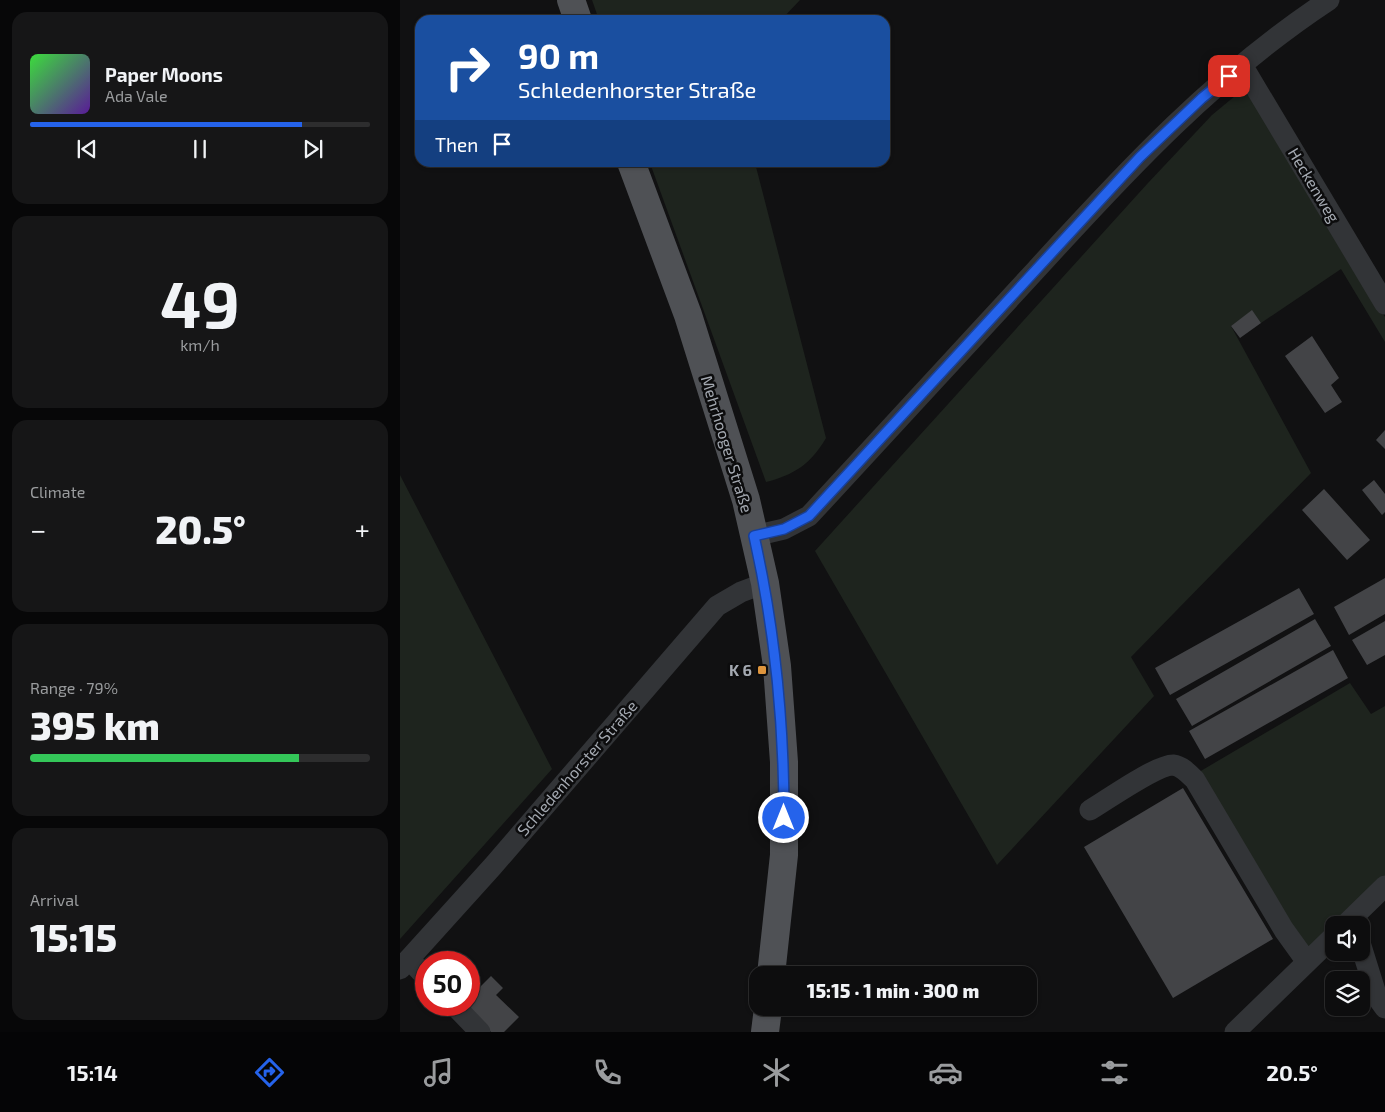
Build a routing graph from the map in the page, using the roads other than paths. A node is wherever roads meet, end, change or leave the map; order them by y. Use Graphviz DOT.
graph roads {
  1 [pos="571,0"];
  2 [pos="1329,0"];
  3 [pos="576,15"];
  4 [pos="1242,65"];
  5 [pos="633,167"];
  6 [pos="1385,304"];
  7 [pos="754,536"];
  8 [pos="765,583"];
  9 [pos="1090,810"];
  10 [pos="1385,886"];
  11 [pos="1357,916"];
  12 [pos="1325,945"];
  13 [pos="1366,961"];
  14 [pos="1307,962"];
  15 [pos="404,964"];
  16 [pos="772,966"];
  17 [pos="415,970"];
  18 [pos="1385,1008"];
  19 [pos="465,1016"];
  20 [pos="767,1016"];
  21 [pos="480,1032"];
  22 [pos="765,1032"];
  23 [pos="1235,1032"];
  1 -- 3 [label="main road"];
  2 -- 4 [label="street"];
  4 -- 6 [label="street, Heckenweg"];
  4 -- 7 [label="street"];
  5 -- 7 [label="main road, Mehrhooger Straße"];
  7 -- 8 [label="main road, Mehrhooger Straße"];
  8 -- 15 [label="street, Schledenhorster Straße"];
  8 -- 16 [label="main road, Mehrhooger Straße"];
  9 -- 14 [label="street"];
  10 -- 11 [label="street"];
  12 -- 14 [label="street"];
  13 -- 18 [label="street"];
  14 -- 23 [label="street"];
  15 -- 17 [label="street"];
  19 -- 21 [label="street"];
  20 -- 22 [label="main road"];
}
